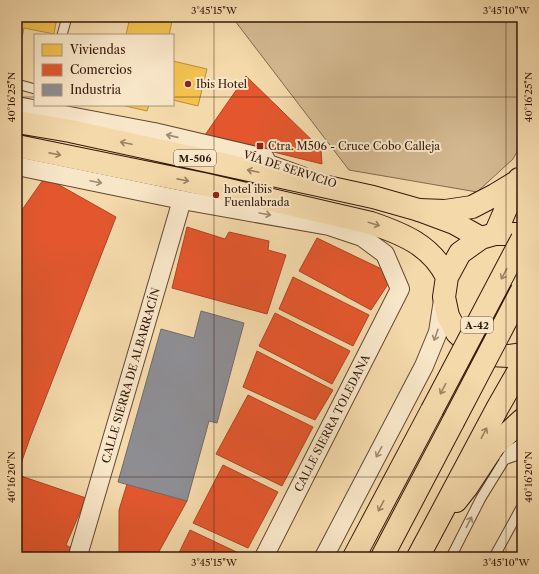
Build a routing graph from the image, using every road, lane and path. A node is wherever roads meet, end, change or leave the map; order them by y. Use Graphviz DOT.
graph roads {
  1 [pos="67,17"];
  2 [pos="62,34"];
  3 [pos="17,84"];
  4 [pos="34,89"];
  5 [pos="17,106"];
  6 [pos="44,108"];
  7 [pos="17,122"];
  8 [pos="17,146"];
  9 [pos="265,158"];
  10 [pos="17,166"];
  11 [pos="520,177"];
  12 [pos="373,197"];
  13 [pos="182,200"];
  14 [pos="419,210"];
  15 [pos="332,220"];
  16 [pos="522,235"];
  17 [pos="488,236"];
  18 [pos="522,239"];
  19 [pos="445,287"];
  20 [pos="522,290"];
  21 [pos="522,317"];
  22 [pos="522,354"];
  23 [pos="522,365"];
  24 [pos="522,420"];
  25 [pos="459,422"];
  26 [pos="522,443"];
  27 [pos="522,458"];
  28 [pos="504,460"];
  29 [pos="494,477"];
  30 [pos="467,487"];
  31 [pos="522,506"];
  32 [pos="432,530"];
  33 [pos="79,552"];
  34 [pos="264,557"];
  35 [pos="324,557"];
  36 [pos="354,557"];
  37 [pos="382,557"];
  38 [pos="396,557"];
  39 [pos="418,557"];
  40 [pos="451,557"];
  41 [pos="494,557"];
  1 -- 2 [label="lane"];
  3 -- 4 [label="lane"];
  5 -- 6 [label="street, VÍA DE SERVICIO"];
  9 -- 6 [label="street, VÍA DE SERVICIO, one-way"];
  12 -- 7 [label="main road, M-506, one-way"];
  8 -- 15 [label="main road, M-506, one-way"];
  9 -- 12 [label="lane, VÍA DE SERVICIO"];
  10 -- 13 [label="street, one-way"];
  11 -- 14 [label="main road"];
  11 -- 17 [label="main road"];
  12 -- 14 [label="main road, M-506"];
  13 -- 15 [label="street, one-way"];
  13 -- 33 [label="street, CALLE SIERRA DE ALBARRACÍN"];
  14 -- 17 [label="main road, M-506"];
  15 -- 19 [label="main road, M-506, one-way"];
  15 -- 34 [label="street, CALLE SIERRA TOLEDANA"];
  16 -- 17 [label="main road, M-506"];
  17 -- 19 [label="main road"];
  18 -- 36 [label="main road, A-42, one-way, bridge"];
  19 -- 22 [label="main road, M-506"];
  19 -- 35 [label="street, one-way"];
  20 -- 25 [label="main road, A-42, bridge"];
  21 -- 25 [label="main road"];
  32 -- 23 [label="main road, one-way"];
  24 -- 30 [label="main road"];
  25 -- 37 [label="main road, A-42"];
  25 -- 38 [label="main road"];
  26 -- 28 [label="lane"];
  27 -- 28 [label="lane"];
  28 -- 29 [label="lane"];
  29 -- 30 [label="lane"];
  40 -- 29 [label="lane, one-way"];
  30 -- 32 [label="main road"];
  31 -- 41 [label="lane"];
  32 -- 39 [label="main road"];
}
